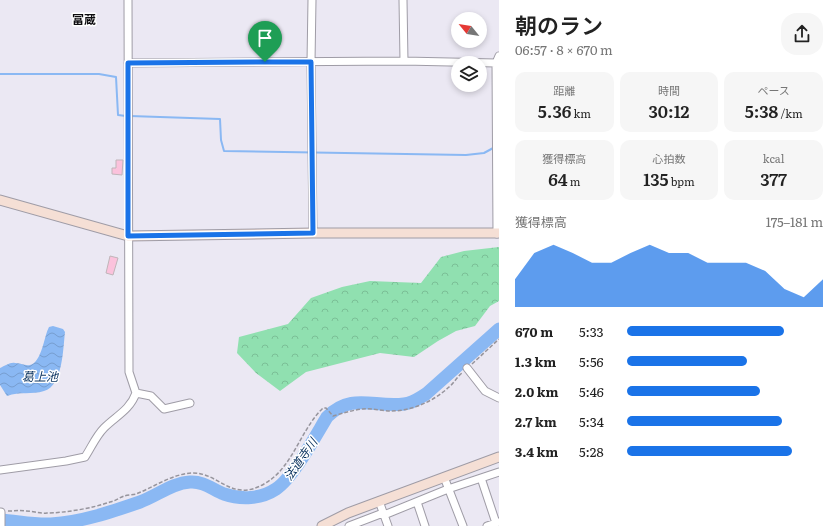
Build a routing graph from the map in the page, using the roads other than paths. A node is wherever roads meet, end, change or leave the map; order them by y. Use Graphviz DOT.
graph roads {
  1 [pos="128,0"];
  2 [pos="312,0"];
  3 [pos="403,0"];
  4 [pos="499,56"];
  5 [pos="404,61"];
  6 [pos="311,62"];
  7 [pos="128,63"];
  8 [pos="496,63"];
  9 [pos="0,200"];
  10 [pos="313,233"];
  11 [pos="498,233"];
  12 [pos="128,236"];
  13 [pos="467,368"];
  14 [pos="136,393"];
  15 [pos="499,398"];
  16 [pos="190,403"];
  17 [pos="499,457"];
  18 [pos="0,470"];
  19 [pos="499,472"];
  20 [pos="444,477"];
  21 [pos="481,478"];
  22 [pos="448,489"];
  23 [pos="379,501"];
  24 [pos="417,502"];
  25 [pos="1,512"];
  26 [pos="383,514"];
  27 [pos="498,522"];
  28 [pos="1,526"];
  29 [pos="322,526"];
  30 [pos="349,526"];
  31 [pos="388,526"];
  32 [pos="425,526"];
  33 [pos="463,526"];
  34 [pos="487,526"];
  1 -- 7 [label="street"];
  2 -- 6 [label="street"];
  3 -- 5 [label="street"];
  4 -- 8 [label="street"];
  5 -- 6 [label="street"];
  5 -- 8 [label="street"];
  6 -- 7 [label="street"];
  6 -- 10 [label="street"];
  7 -- 12 [label="street"];
  8 -- 11 [label="street"];
  9 -- 12 [label="street"];
  10 -- 11 [label="street"];
  10 -- 12 [label="street"];
  12 -- 14 [label="street"];
  13 -- 15 [label="street"];
  14 -- 16 [label="street"];
  14 -- 18 [label="street"];
  17 -- 20 [label="street"];
  19 -- 21 [label="street"];
  20 -- 22 [label="street"];
  20 -- 23 [label="street"];
  21 -- 22 [label="street"];
  21 -- 27 [label="street"];
  22 -- 24 [label="street"];
  22 -- 33 [label="street"];
  23 -- 26 [label="street"];
  23 -- 29 [label="street"];
  24 -- 26 [label="street"];
  24 -- 32 [label="street"];
  25 -- 28 [label="street"];
  26 -- 30 [label="street"];
  26 -- 31 [label="street"];
  27 -- 34 [label="street"];
}
